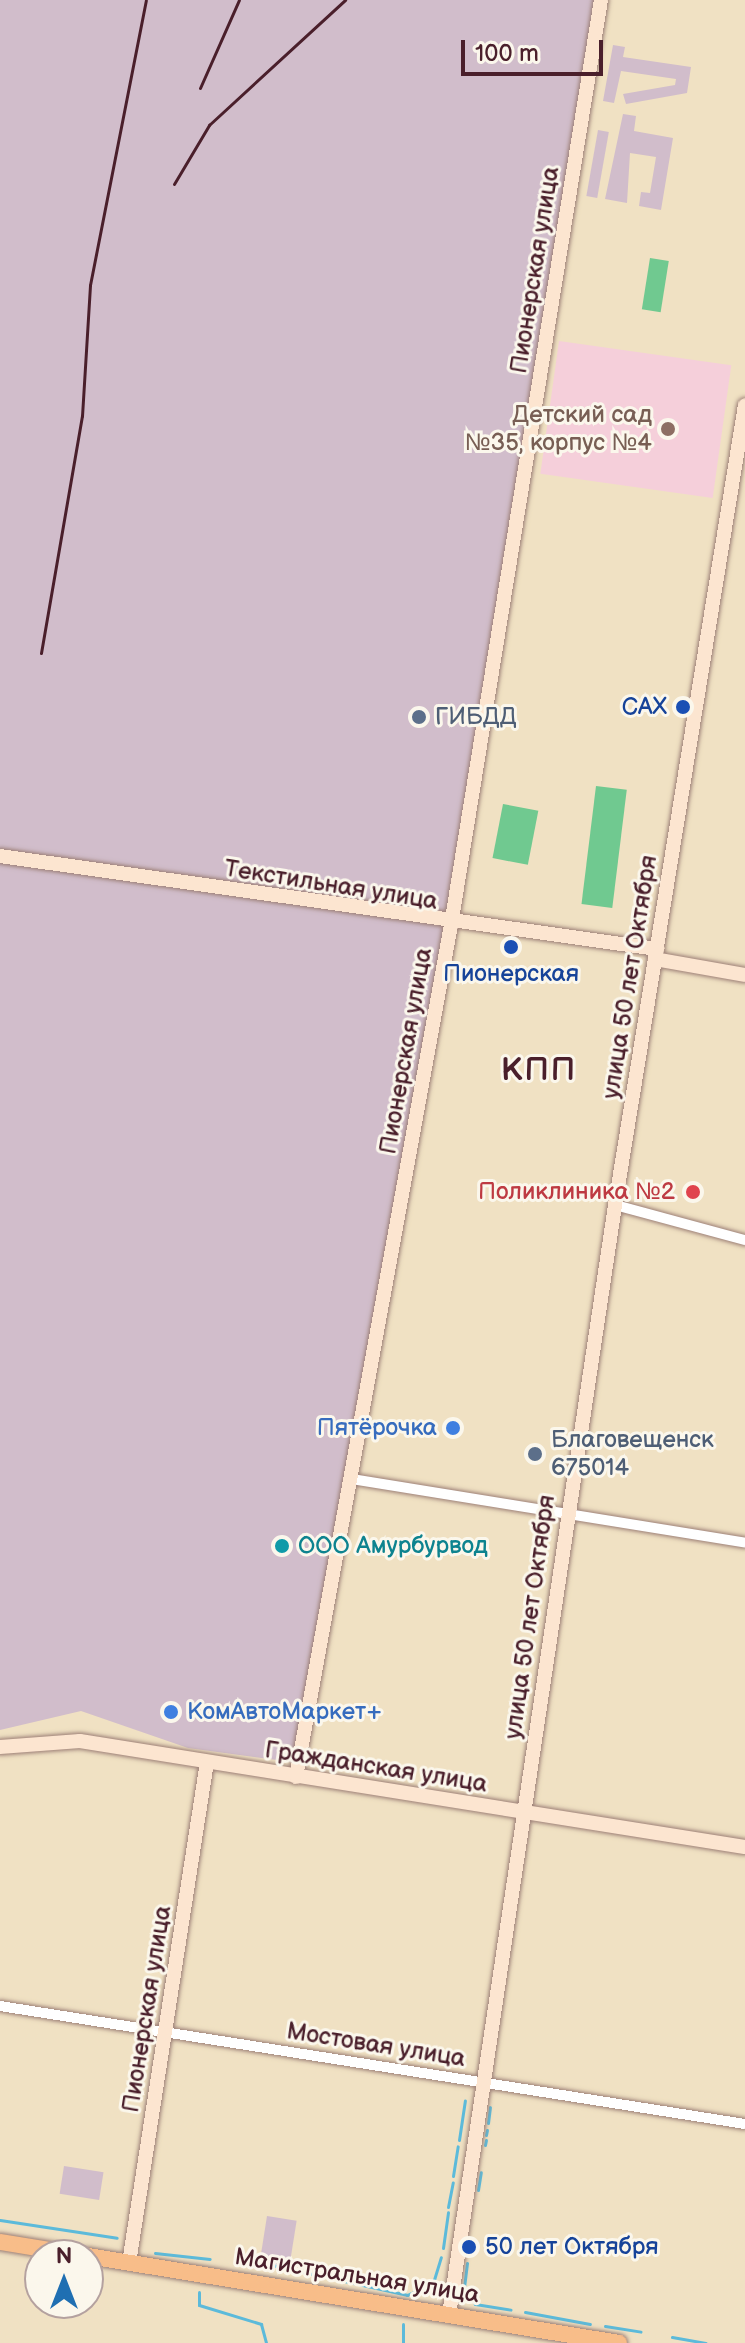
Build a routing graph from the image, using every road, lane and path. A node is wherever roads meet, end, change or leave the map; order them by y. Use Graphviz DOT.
graph roads {
  1 [pos="601,0"];
  2 [pos="745,405"];
  3 [pos="0,856"];
  4 [pos="451,925"];
  5 [pos="656,954"];
  6 [pos="745,975"];
  7 [pos="615,1205"];
  8 [pos="745,1240"];
  9 [pos="352,1479"];
  10 [pos="568,1515"];
  11 [pos="745,1543"];
  12 [pos="0,1747"];
  13 [pos="207,1762"];
  14 [pos="296,1777"];
  15 [pos="524,1813"];
  16 [pos="745,1847"];
  17 [pos="0,2006"];
  18 [pos="166,2032"];
  19 [pos="484,2083"];
  20 [pos="745,2124"];
  21 [pos="0,2242"];
  22 [pos="24,2246"];
  23 [pos="104,2259"];
  24 [pos="129,2263"];
  25 [pos="449,2315"];
  26 [pos="619,2343"];
  1 -- 4 [label="street, Пионерская улица"];
  2 -- 5 [label="street, улица 50 лет Октября"];
  3 -- 4 [label="street, Текстильная улица"];
  4 -- 5 [label="street, Текстильная улица"];
  4 -- 9 [label="street, Пионерская улица"];
  5 -- 6 [label="street, Текстильная улица"];
  5 -- 7 [label="street, улица 50 лет Октября"];
  7 -- 8 [label="street"];
  7 -- 10 [label="street, улица 50 лет Октября"];
  9 -- 10 [label="street"];
  9 -- 14 [label="street, Пионерская улица"];
  10 -- 11 [label="street"];
  10 -- 15 [label="street, улица 50 лет Октября"];
  12 -- 13 [label="street, Гражданская улица"];
  13 -- 14 [label="street, Гражданская улица"];
  13 -- 18 [label="street, Пионерская улица"];
  14 -- 15 [label="street, Гражданская улица"];
  15 -- 16 [label="street, Гражданская улица"];
  15 -- 19 [label="street, улица 50 лет Октября"];
  17 -- 18 [label="street, Мостовая улица"];
  18 -- 19 [label="street, Мостовая улица"];
  18 -- 24 [label="street, Пионерская улица"];
  19 -- 20 [label="street, Мостовая улица"];
  19 -- 25 [label="street, улица 50 лет Октября"];
  21 -- 22 [label="main road"];
  23 -- 24 [label="main road, Магистральная улица"];
  24 -- 25 [label="main road, Магистральная улица"];
  25 -- 26 [label="main road, Магистральная улица"];
}
